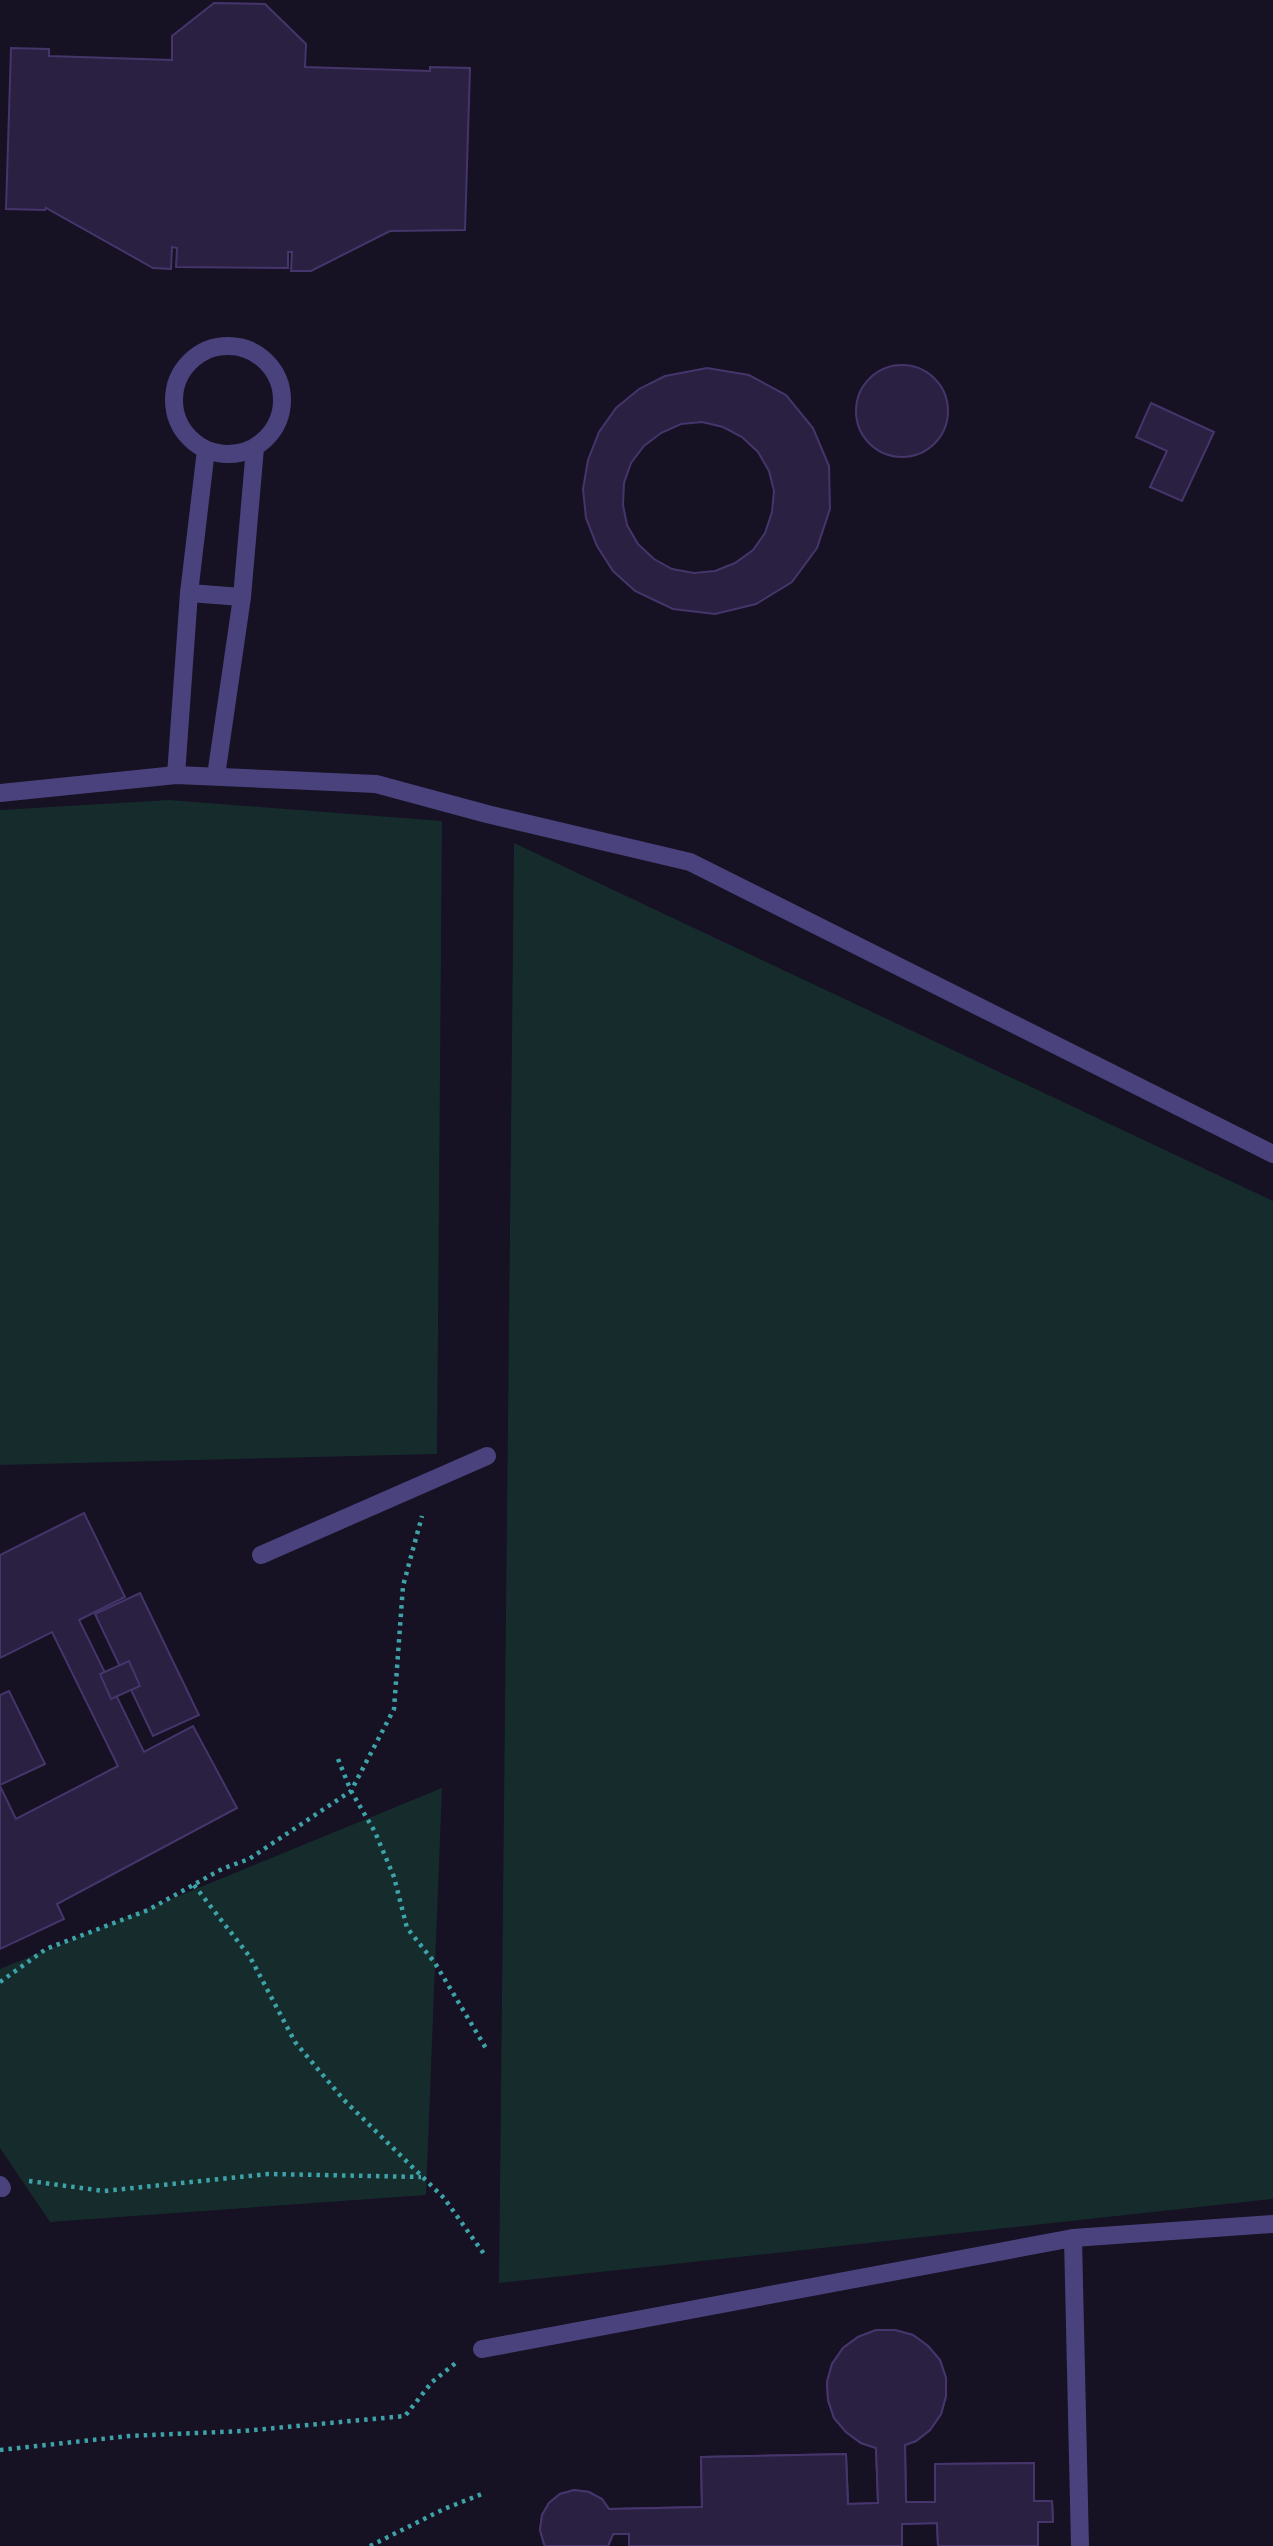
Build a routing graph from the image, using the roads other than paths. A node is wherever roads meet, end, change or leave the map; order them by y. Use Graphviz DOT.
graph roads {
  1 [pos="255,448"];
  2 [pos="205,450"];
  3 [pos="189,593"];
  4 [pos="242,597"];
  5 [pos="176,775"];
  6 [pos="216,776"];
  7 [pos="0,793"];
  8 [pos="1273,1154"];
  9 [pos="487,1456"];
  10 [pos="261,1555"];
  11 [pos="1273,2224"];
  12 [pos="1073,2238"];
  13 [pos="482,2349"];
  14 [pos="1080,2546"];
  1 -- 2 [label="lane"];
  1 -- 2 [label="lane"];
  1 -- 4 [label="lane"];
  2 -- 3 [label="lane"];
  3 -- 4 [label="lane"];
  3 -- 5 [label="lane"];
  4 -- 6 [label="lane"];
  5 -- 6 [label="lane"];
  5 -- 7 [label="lane"];
  6 -- 8 [label="lane"];
  9 -- 10 [label="lane"];
  11 -- 12 [label="lane"];
  12 -- 13 [label="lane"];
  12 -- 14 [label="lane"];
}
